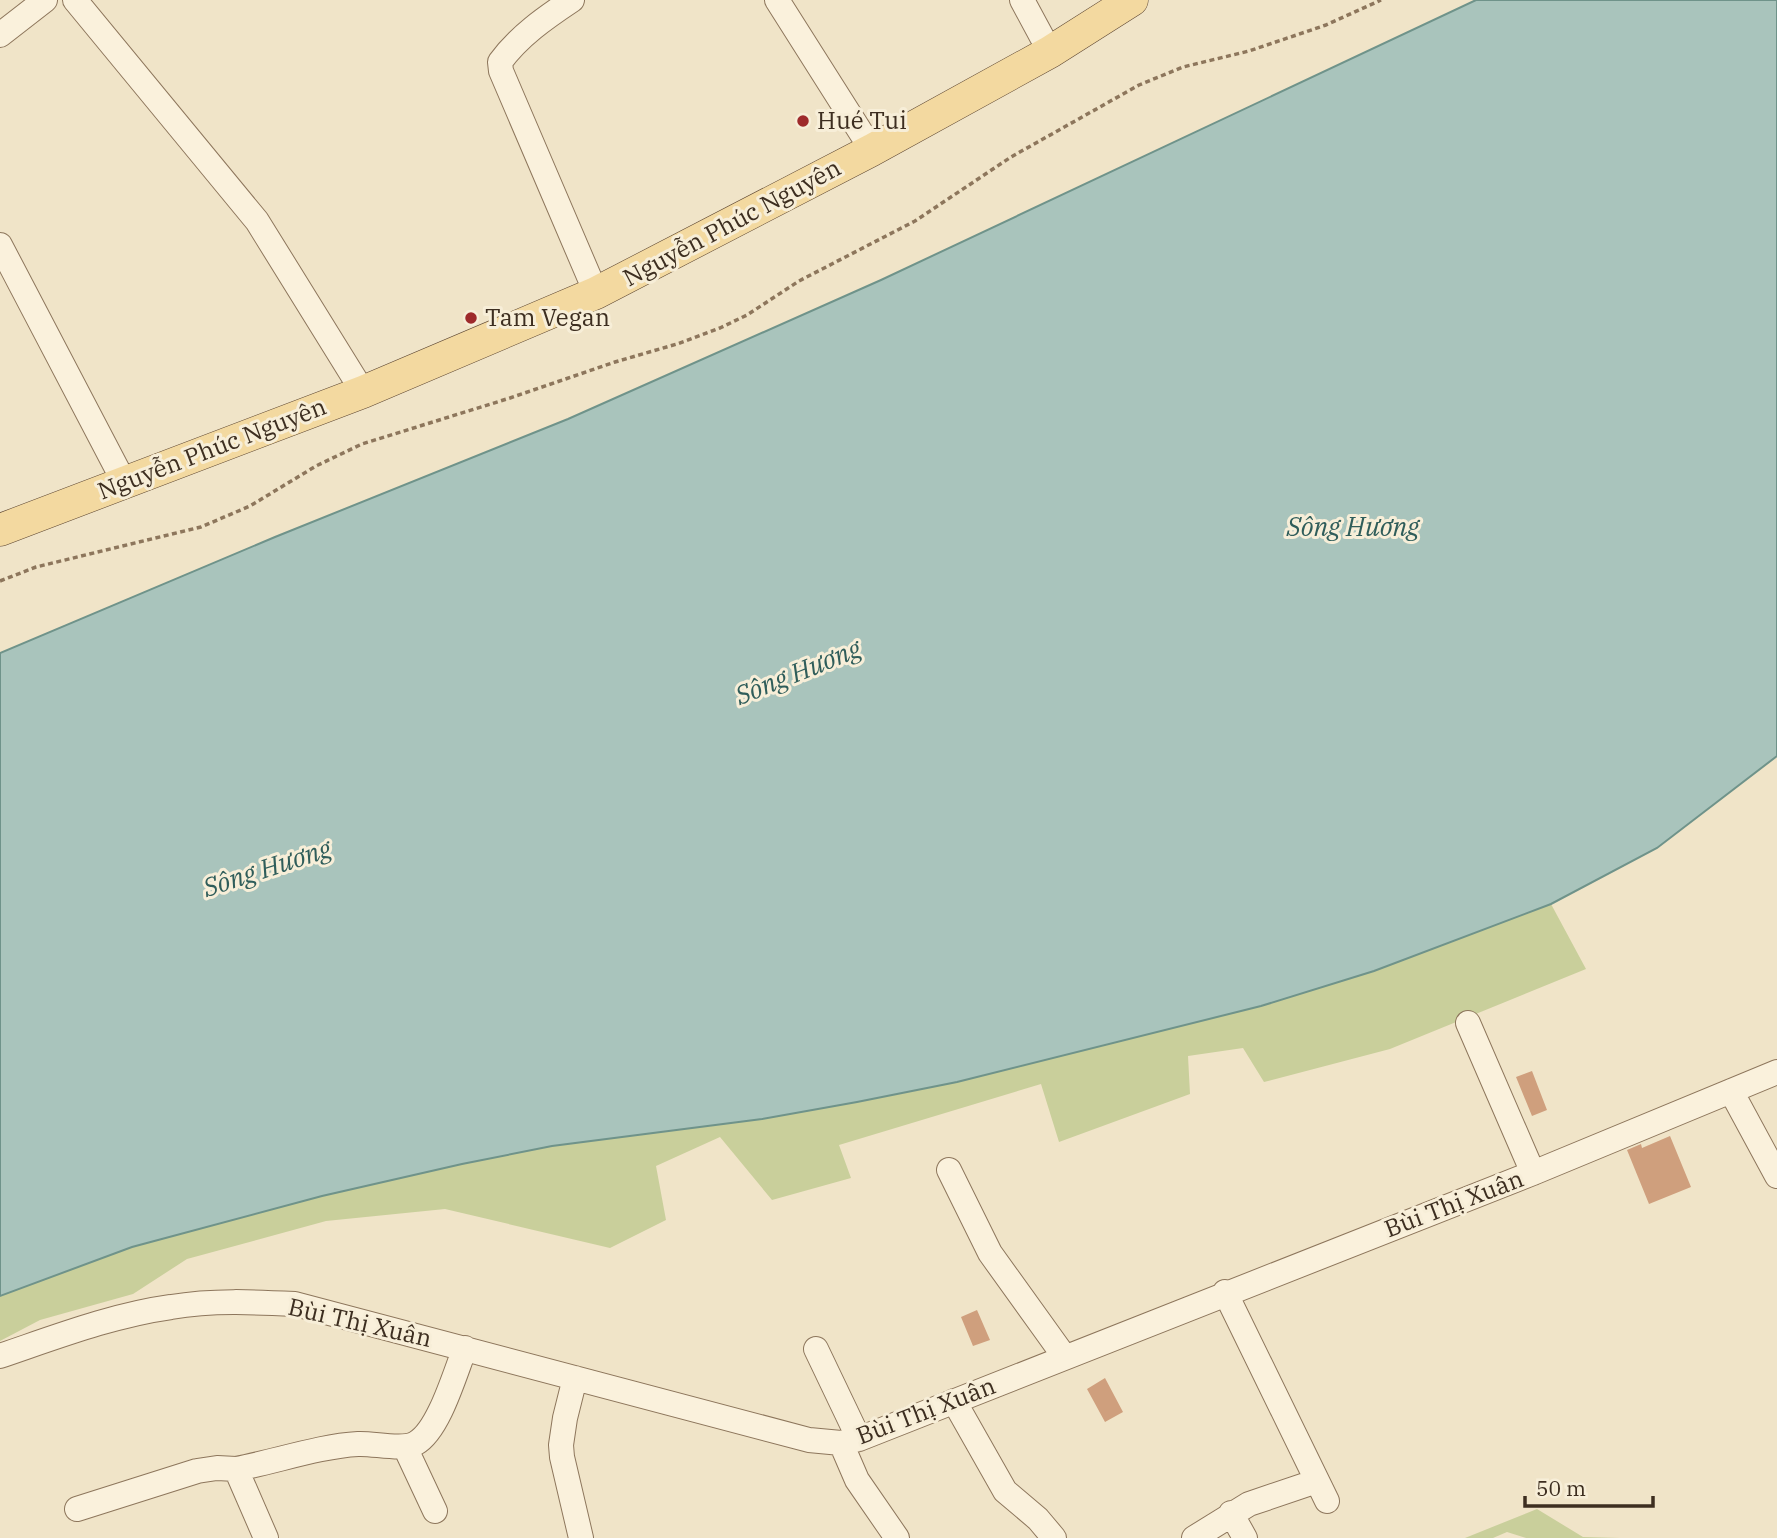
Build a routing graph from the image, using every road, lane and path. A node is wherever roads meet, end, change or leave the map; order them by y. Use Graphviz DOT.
graph roads {
  1 [pos="45,0"];
  2 [pos="75,0"];
  3 [pos="572,0"];
  4 [pos="777,0"];
  5 [pos="1022,0"];
  6 [pos="1132,0"];
  7 [pos="1381,0"];
  8 [pos="0,35"];
  9 [pos="1050,52"];
  10 [pos="872,150"];
  11 [pos="0,245"];
  12 [pos="596,293"];
  13 [pos="363,392"];
  14 [pos="124,482"];
  15 [pos="0,530"];
  16 [pos="0,581"];
  17 [pos="1468,1023"];
  18 [pos="1777,1072"];
  19 [pos="1731,1091"];
  20 [pos="949,1170"];
  21 [pos="1533,1173"];
  22 [pos="1777,1176"];
  23 [pos="1225,1292"];
  24 [pos="465,1348"];
  25 [pos="816,1349"];
  26 [pos="0,1356"];
  27 [pos="1064,1356"];
  28 [pos="575,1378"];
  29 [pos="954,1401"];
  30 [pos="850,1441"];
  31 [pos="405,1447"];
  32 [pos="236,1469"];
  33 [pos="78,1509"];
  34 [pos="435,1511"];
  35 [pos="1231,1513"];
  36 [pos="1047,1535"];
  37 [pos="266,1538"];
  38 [pos="581,1538"];
  39 [pos="897,1538"];
  40 [pos="1194,1538"];
  41 [pos="1245,1538"];
  1 -- 8 [label="street"];
  2 -- 13 [label="street"];
  3 -- 12 [label="street"];
  4 -- 10 [label="street"];
  5 -- 9 [label="street"];
  6 -- 9 [label="main road, Nguyễn Phúc Nguyên"];
  7 -- 16 [label="path"];
  9 -- 10 [label="main road, Nguyễn Phúc Nguyên"];
  10 -- 12 [label="main road, Nguyễn Phúc Nguyên"];
  11 -- 14 [label="street"];
  12 -- 13 [label="main road, Nguyễn Phúc Nguyên"];
  13 -- 14 [label="main road, Nguyễn Phúc Nguyên"];
  14 -- 15 [label="main road, Nguyễn Phúc Nguyên"];
  17 -- 21 [label="street"];
  18 -- 19 [label="street, Bùi Thị Xuân"];
  19 -- 21 [label="street, Bùi Thị Xuân"];
  19 -- 22 [label="street"];
  20 -- 27 [label="street"];
  21 -- 23 [label="street, Bùi Thị Xuân"];
  23 -- 27 [label="street, Bùi Thị Xuân"];
  23 -- 35 [label="street"];
  24 -- 26 [label="street, Bùi Thị Xuân"];
  24 -- 28 [label="street, Bùi Thị Xuân"];
  24 -- 31 [label="street"];
  25 -- 30 [label="street"];
  27 -- 29 [label="street, Bùi Thị Xuân"];
  28 -- 30 [label="street, Bùi Thị Xuân"];
  28 -- 38 [label="street"];
  29 -- 30 [label="street, Bùi Thị Xuân"];
  29 -- 36 [label="street"];
  30 -- 39 [label="street"];
  31 -- 32 [label="street"];
  31 -- 34 [label="street"];
  32 -- 33 [label="street"];
  32 -- 37 [label="street"];
  35 -- 40 [label="street"];
  35 -- 41 [label="street"];
}
